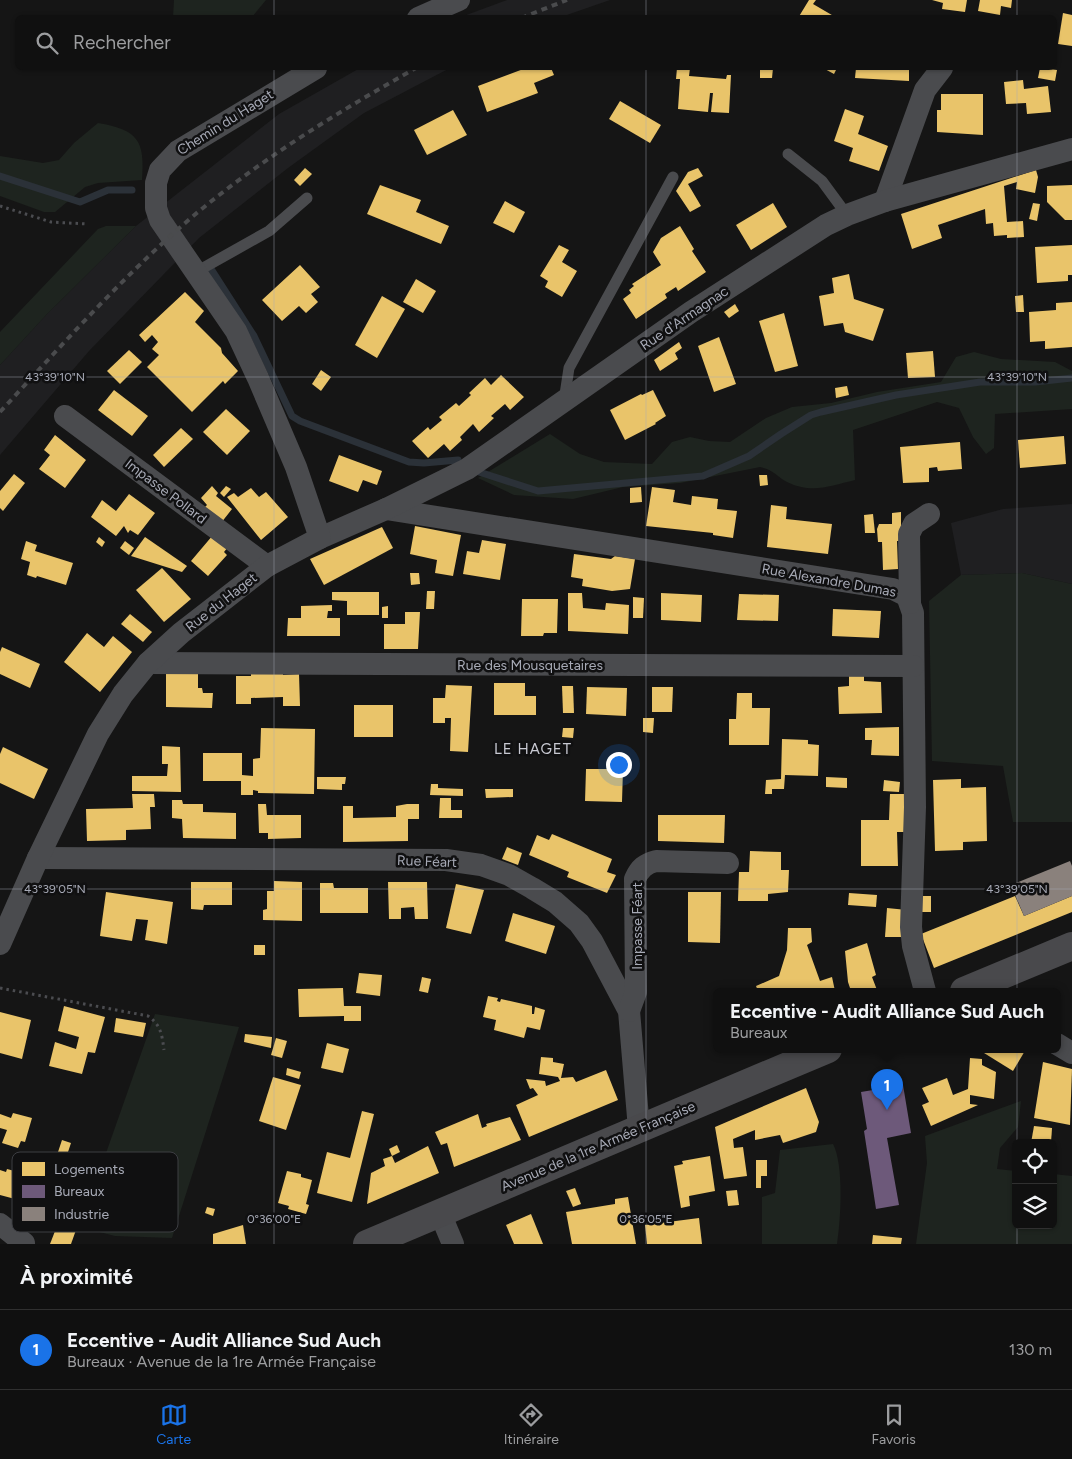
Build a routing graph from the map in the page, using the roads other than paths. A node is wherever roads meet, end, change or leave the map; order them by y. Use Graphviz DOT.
graph roads {
  1 [pos="459,0"];
  2 [pos="425,15"];
  3 [pos="313,70"];
  4 [pos="940,70"];
  5 [pos="1072,149"];
  6 [pos="788,154"];
  7 [pos="674,178"];
  8 [pos="307,198"];
  9 [pos="885,201"];
  10 [pos="847,215"];
  11 [pos="196,272"];
  12 [pos="564,401"];
  13 [pos="65,416"];
  14 [pos="386,509"];
  15 [pos="929,514"];
  16 [pos="320,538"];
  17 [pos="267,566"];
  18 [pos="910,603"];
  19 [pos="148,663"];
  20 [pos="913,666"];
  21 [pos="38,858"];
  22 [pos="728,863"];
  23 [pos="1,938"];
  24 [pos="1072,946"];
  25 [pos="924,988"];
  26 [pos="979,988"];
  27 [pos="629,1012"];
  28 [pos="819,1053"];
  29 [pos="639,1129"];
  30 [pos="440,1213"];
  31 [pos="0,1224"];
  32 [pos="24,1243"];
  33 [pos="367,1244"];
  34 [pos="453,1244"];
  1 -- 2 [label="street"];
  3 -- 11 [label="street, Chemin du Haget"];
  4 -- 9 [label="street"];
  5 -- 9 [label="street, Rue d'Armagnac"];
  6 -- 10 [label="lane"];
  7 -- 12 [label="lane"];
  8 -- 11 [label="lane"];
  9 -- 10 [label="street, Rue d'Armagnac"];
  10 -- 12 [label="street, Rue d'Armagnac"];
  11 -- 16 [label="street"];
  12 -- 14 [label="street, Rue d'Armagnac"];
  13 -- 17 [label="street, Impasse Pollard"];
  14 -- 16 [label="street, Rue d'Armagnac"];
  14 -- 18 [label="street, Rue Alexandre Dumas"];
  15 -- 18 [label="street"];
  16 -- 17 [label="street, Rue du Haget"];
  17 -- 19 [label="street, Rue du Haget"];
  18 -- 20 [label="street, Rue Alexandre Dumas"];
  19 -- 20 [label="street, Rue des Mousquetaires"];
  19 -- 21 [label="street, Rue du Haget"];
  20 -- 25 [label="street, Rue Alexandre Dumas"];
  21 -- 23 [label="street, Rue du Haget"];
  21 -- 27 [label="street, Rue Féart"];
  22 -- 27 [label="street, Impasse Féart"];
  24 -- 26 [label="main road"];
  27 -- 29 [label="street, Rue Féart"];
  28 -- 29 [label="main road, Avenue de la 1re Armée Française"];
  29 -- 30 [label="main road, Avenue de la 1re Armée Française"];
  30 -- 33 [label="main road, Avenue de la 1re Armée Française"];
  30 -- 34 [label="street"];
  31 -- 32 [label="street"];
}
